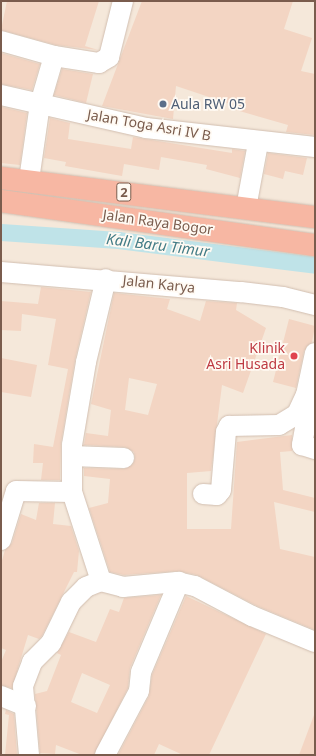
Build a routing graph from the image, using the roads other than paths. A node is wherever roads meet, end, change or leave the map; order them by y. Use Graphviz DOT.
graph roads {
  1 [pos="123,1"];
  2 [pos="1,41"];
  3 [pos="54,56"];
  4 [pos="1,95"];
  5 [pos="40,104"];
  6 [pos="258,143"];
  7 [pos="315,147"];
  8 [pos="1,178"];
  9 [pos="29,180"];
  10 [pos="1,201"];
  11 [pos="246,208"];
  12 [pos="315,217"];
  13 [pos="315,245"];
  14 [pos="1,272"];
  15 [pos="106,279"];
  16 [pos="315,305"];
  17 [pos="315,353"];
  18 [pos="309,380"];
  19 [pos="315,449"];
  20 [pos="72,456"];
  21 [pos="124,458"];
  22 [pos="72,492"];
  23 [pos="203,494"];
  24 [pos="1,540"];
  25 [pos="101,581"];
  26 [pos="179,582"];
  27 [pos="315,642"];
  28 [pos="1,696"];
  29 [pos="26,706"];
  30 [pos="29,755"];
  31 [pos="105,755"];
  1 -- 3 [label="street"];
  2 -- 3 [label="street"];
  3 -- 5 [label="street"];
  4 -- 5 [label="street, Jalan Toga Asri IV B"];
  5 -- 6 [label="street, Jalan Toga Asri IV B"];
  5 -- 9 [label="street"];
  6 -- 7 [label="street, Jalan Toga Asri IV B"];
  6 -- 11 [label="street"];
  8 -- 9 [label="highway, Jalan Raya Bogor / 2"];
  9 -- 11 [label="highway, Jalan Raya Bogor / 2"];
  10 -- 13 [label="highway, Jalan Raya Bogor / 2"];
  11 -- 12 [label="highway, Jalan Raya Bogor / 2"];
  14 -- 15 [label="street, Jalan Karya"];
  15 -- 16 [label="street, Jalan Karya"];
  15 -- 20 [label="street"];
  17 -- 18 [label="street"];
  18 -- 19 [label="street"];
  18 -- 23 [label="street"];
  20 -- 21 [label="street"];
  20 -- 22 [label="street"];
  22 -- 24 [label="street"];
  22 -- 25 [label="street"];
  25 -- 26 [label="street"];
  25 -- 29 [label="street"];
  26 -- 27 [label="street"];
  26 -- 31 [label="street"];
  28 -- 29 [label="street"];
  29 -- 30 [label="street"];
}
